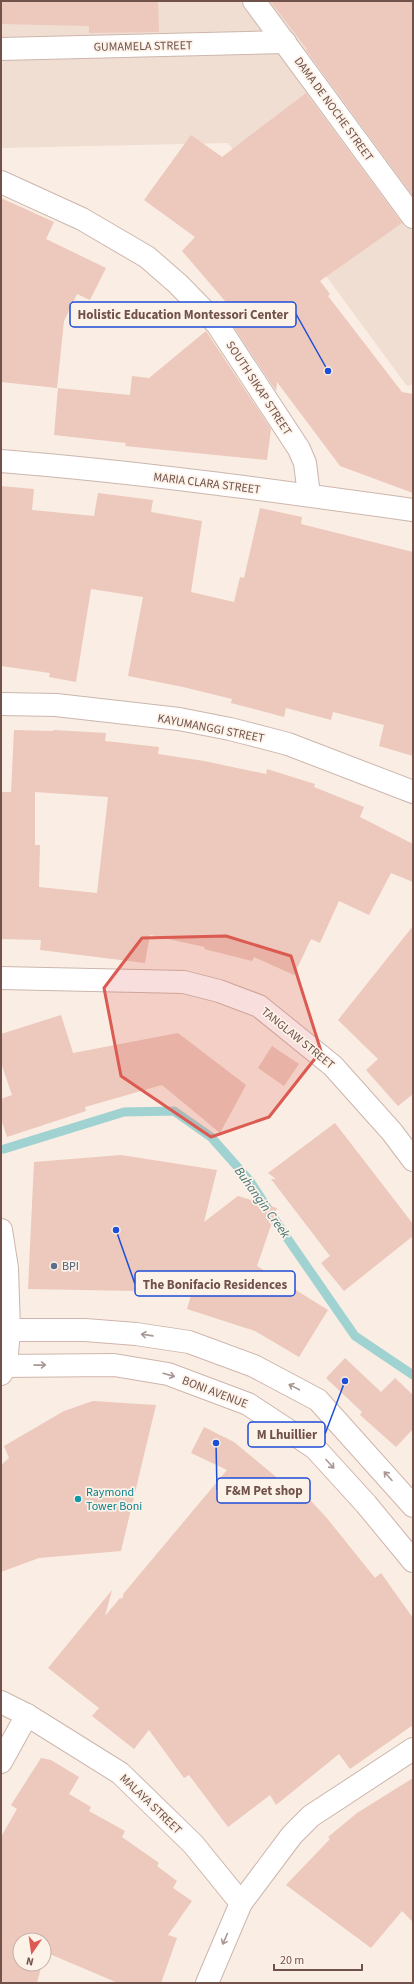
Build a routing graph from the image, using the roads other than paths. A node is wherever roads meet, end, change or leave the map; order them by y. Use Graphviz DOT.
graph roads {
  1 [pos="254,1"];
  2 [pos="285,42"];
  3 [pos="1,49"];
  4 [pos="1,182"];
  5 [pos="413,217"];
  6 [pos="1,461"];
  7 [pos="309,495"];
  8 [pos="413,510"];
  9 [pos="1,704"];
  10 [pos="413,792"];
  11 [pos="1,978"];
  12 [pos="413,1160"];
  13 [pos="1,1230"];
  14 [pos="5,1330"];
  15 [pos="3,1369"];
  16 [pos="413,1506"];
  17 [pos="413,1561"];
  18 [pos="1,1702"];
  19 [pos="27,1715"];
  20 [pos="413,1749"];
  21 [pos="1,1762"];
  22 [pos="241,1903"];
  23 [pos="207,1983"];
  1 -- 2 [label="street, DAMA DE NOCHE STREET"];
  2 -- 3 [label="street, GUMAMELA STREET"];
  2 -- 5 [label="street, DAMA DE NOCHE STREET"];
  4 -- 7 [label="street, SOUTH SIKAP STREET"];
  6 -- 7 [label="street, MARIA CLARA STREET"];
  7 -- 8 [label="street, MARIA CLARA STREET"];
  9 -- 10 [label="street, KAYUMANGGI STREET"];
  11 -- 12 [label="street, TANGLAW STREET"];
  13 -- 14 [label="street"];
  14 -- 15 [label="street"];
  16 -- 14 [label="street, one-way"];
  15 -- 17 [label="street, BONI AVENUE, one-way"];
  18 -- 19 [label="street, MALAYA STREET"];
  19 -- 21 [label="street"];
  19 -- 22 [label="street, MALAYA STREET"];
  20 -- 22 [label="street"];
  22 -- 23 [label="street, one-way"];
}
